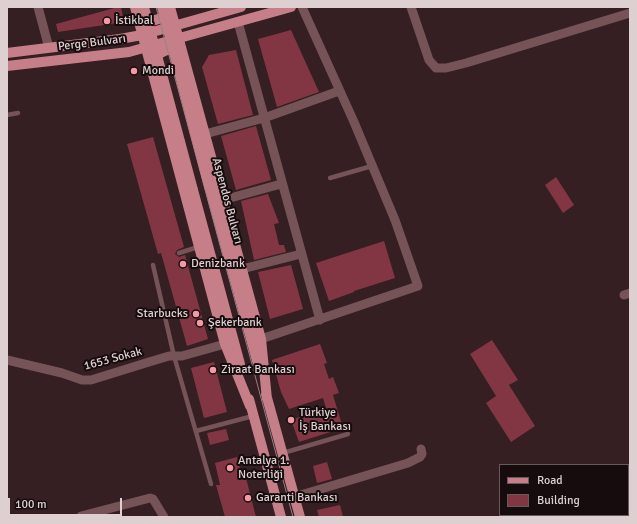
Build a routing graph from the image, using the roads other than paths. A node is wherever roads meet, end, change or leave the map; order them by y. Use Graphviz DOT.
graph roads {
  1 [pos="38,7"];
  2 [pos="162,7"];
  3 [pos="170,7"];
  4 [pos="291,7"];
  5 [pos="302,7"];
  6 [pos="412,7"];
  7 [pos="234,8"];
  8 [pos="138,9"];
  9 [pos="630,13"];
  10 [pos="238,22"];
  11 [pos="175,25"];
  12 [pos="142,35"];
  13 [pos="179,38"];
  14 [pos="49,48"];
  15 [pos="146,48"];
  16 [pos="7,53"];
  17 [pos="184,57"];
  18 [pos="7,66"];
  19 [pos="152,69"];
  20 [pos="339,91"];
  21 [pos="18,114"];
  22 [pos="7,115"];
  23 [pos="264,118"];
  24 [pos="205,134"];
  25 [pos="372,166"];
  26 [pos="330,178"];
  27 [pos="282,184"];
  28 [pos="223,200"];
  29 [pos="199,247"];
  30 [pos="179,253"];
  31 [pos="301,254"];
  32 [pos="153,265"];
  33 [pos="242,269"];
  34 [pos="320,320"];
  35 [pos="261,339"];
  36 [pos="226,344"];
  37 [pos="174,356"];
  38 [pos="7,360"];
  39 [pos="268,399"];
  40 [pos="250,406"];
  41 [pos="253,416"];
  42 [pos="196,431"];
  43 [pos="348,434"];
  44 [pos="421,449"];
  45 [pos="282,453"];
  46 [pos="211,484"];
  47 [pos="294,497"];
  48 [pos="81,516"];
  49 [pos="164,517"];
  50 [pos="281,517"];
  51 [pos="300,517"];
  1 -- 14 [label="street"];
  2 -- 39 [label="main road, Aspendos Bulvarı, bridge"];
  3 -- 8 [label="main road"];
  3 -- 11 [label="main road"];
  4 -- 10 [label="main road, Perge Bulvarı"];
  5 -- 20 [label="street"];
  6 -- 9 [label="street"];
  7 -- 11 [label="main road, Perge Bulvarı"];
  8 -- 12 [label="main road"];
  8 -- 40 [label="main road, bridge"];
  10 -- 13 [label="main road, Perge Bulvarı"];
  10 -- 23 [label="street"];
  11 -- 12 [label="main road, Perge Bulvarı"];
  11 -- 13 [label="main road"];
  12 -- 14 [label="main road, Perge Bulvarı"];
  12 -- 15 [label="main road"];
  13 -- 15 [label="main road, Perge Bulvarı"];
  13 -- 17 [label="main road"];
  14 -- 16 [label="main road, Perge Bulvarı"];
  15 -- 18 [label="main road, Perge Bulvarı"];
  15 -- 19 [label="main road"];
  17 -- 19 [label="main road"];
  17 -- 24 [label="main road"];
  19 -- 29 [label="main road"];
  20 -- 23 [label="street"];
  20 -- 25 [label="street"];
  21 -- 22 [label="lane"];
  23 -- 24 [label="street"];
  23 -- 27 [label="street"];
  24 -- 28 [label="main road"];
  25 -- 26 [label="lane"];
  25 -- 34 [label="street"];
  27 -- 28 [label="street"];
  27 -- 31 [label="street"];
  28 -- 33 [label="main road"];
  29 -- 30 [label="lane"];
  29 -- 36 [label="main road"];
  31 -- 33 [label="street"];
  31 -- 34 [label="street"];
  32 -- 37 [label="lane"];
  33 -- 35 [label="main road"];
  34 -- 35 [label="street"];
  35 -- 39 [label="main road"];
  36 -- 37 [label="street, 1653 Sokak"];
  36 -- 40 [label="main road"];
  37 -- 38 [label="street, 1653 Sokak"];
  37 -- 42 [label="lane"];
  39 -- 45 [label="main road, Aspendos Bulvarı"];
  40 -- 41 [label="main road"];
  41 -- 42 [label="lane"];
  41 -- 50 [label="main road"];
  42 -- 46 [label="lane"];
  43 -- 45 [label="lane"];
  44 -- 47 [label="street"];
  45 -- 47 [label="main road, Aspendos Bulvarı"];
  47 -- 51 [label="main road, Aspendos Bulvarı"];
  48 -- 49 [label="street"];
}
